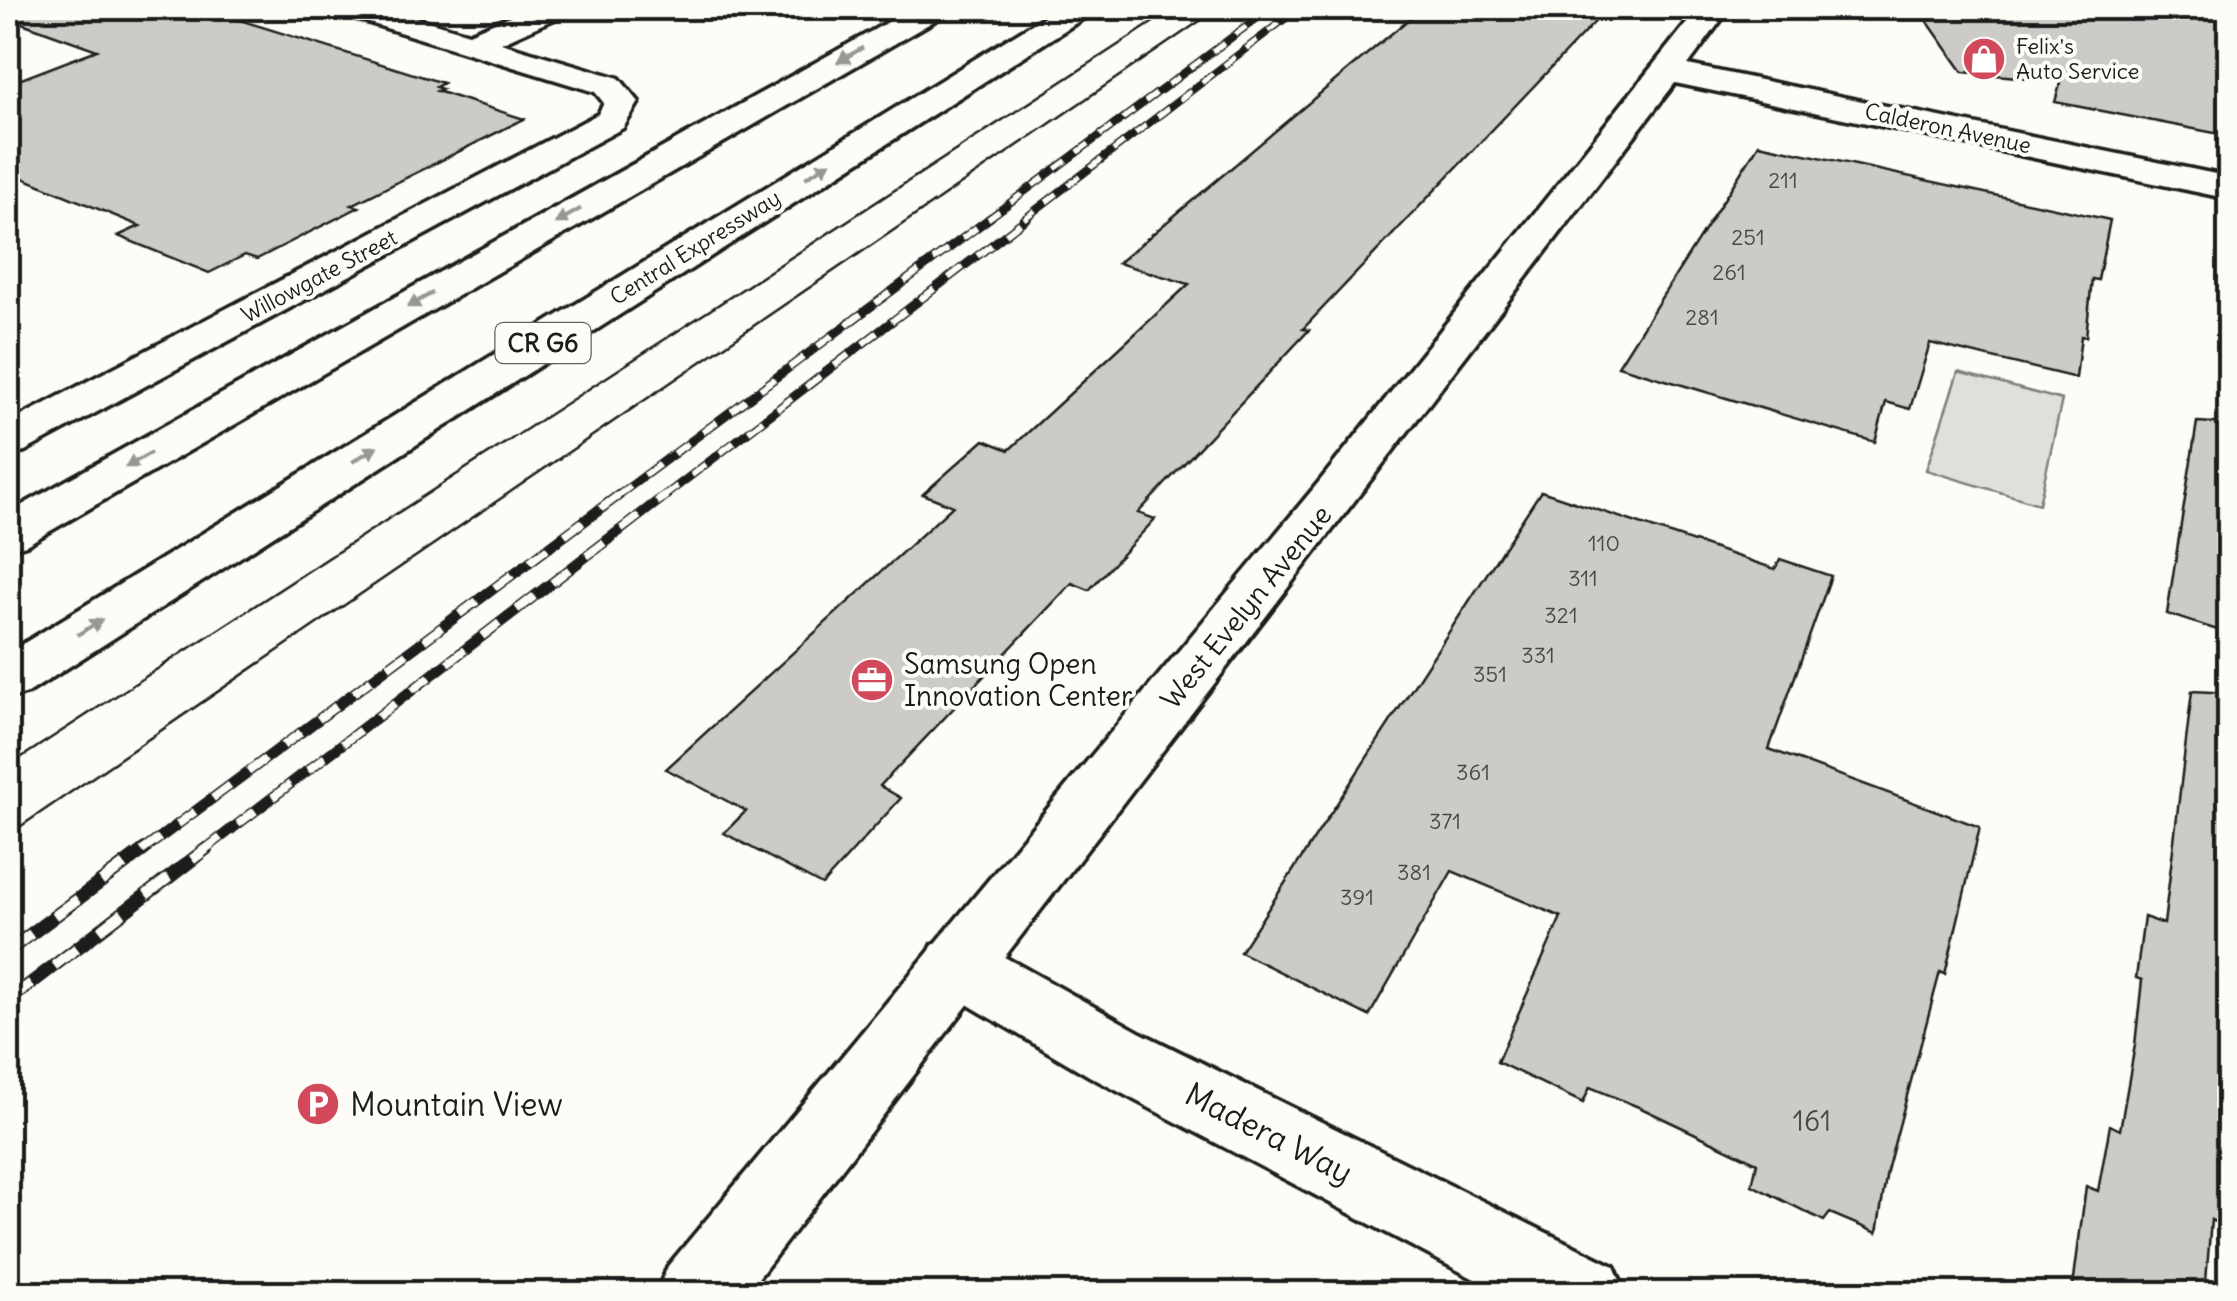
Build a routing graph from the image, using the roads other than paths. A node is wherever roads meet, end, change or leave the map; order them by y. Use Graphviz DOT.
graph roads {
  1 [pos="352,8"];
  2 [pos="554,8"];
  3 [pos="935,8"];
  4 [pos="1079,8"];
  5 [pos="1715,8"];
  6 [pos="474,43"];
  7 [pos="1667,71"];
  8 [pos="2230,188"];
  9 [pos="8,441"];
  10 [pos="8,534"];
  11 [pos="8,679"];
  12 [pos="957,964"];
  13 [pos="696,1294"];
  14 [pos="1586,1294"];
  1 -- 6 [label="main road"];
  2 -- 6 [label="main road"];
  3 -- 10 [label="main road, one-way"];
  11 -- 4 [label="main road, Central Expressway / CR G6, one-way"];
  5 -- 7 [label="main road, West Evelyn Avenue"];
  6 -- 9 [label="main road, Willowgate Street"];
  7 -- 8 [label="main road, Calderon Avenue"];
  7 -- 12 [label="main road, West Evelyn Avenue"];
  12 -- 13 [label="main road, West Evelyn Avenue"];
  12 -- 14 [label="main road, Madera Way"];
}
